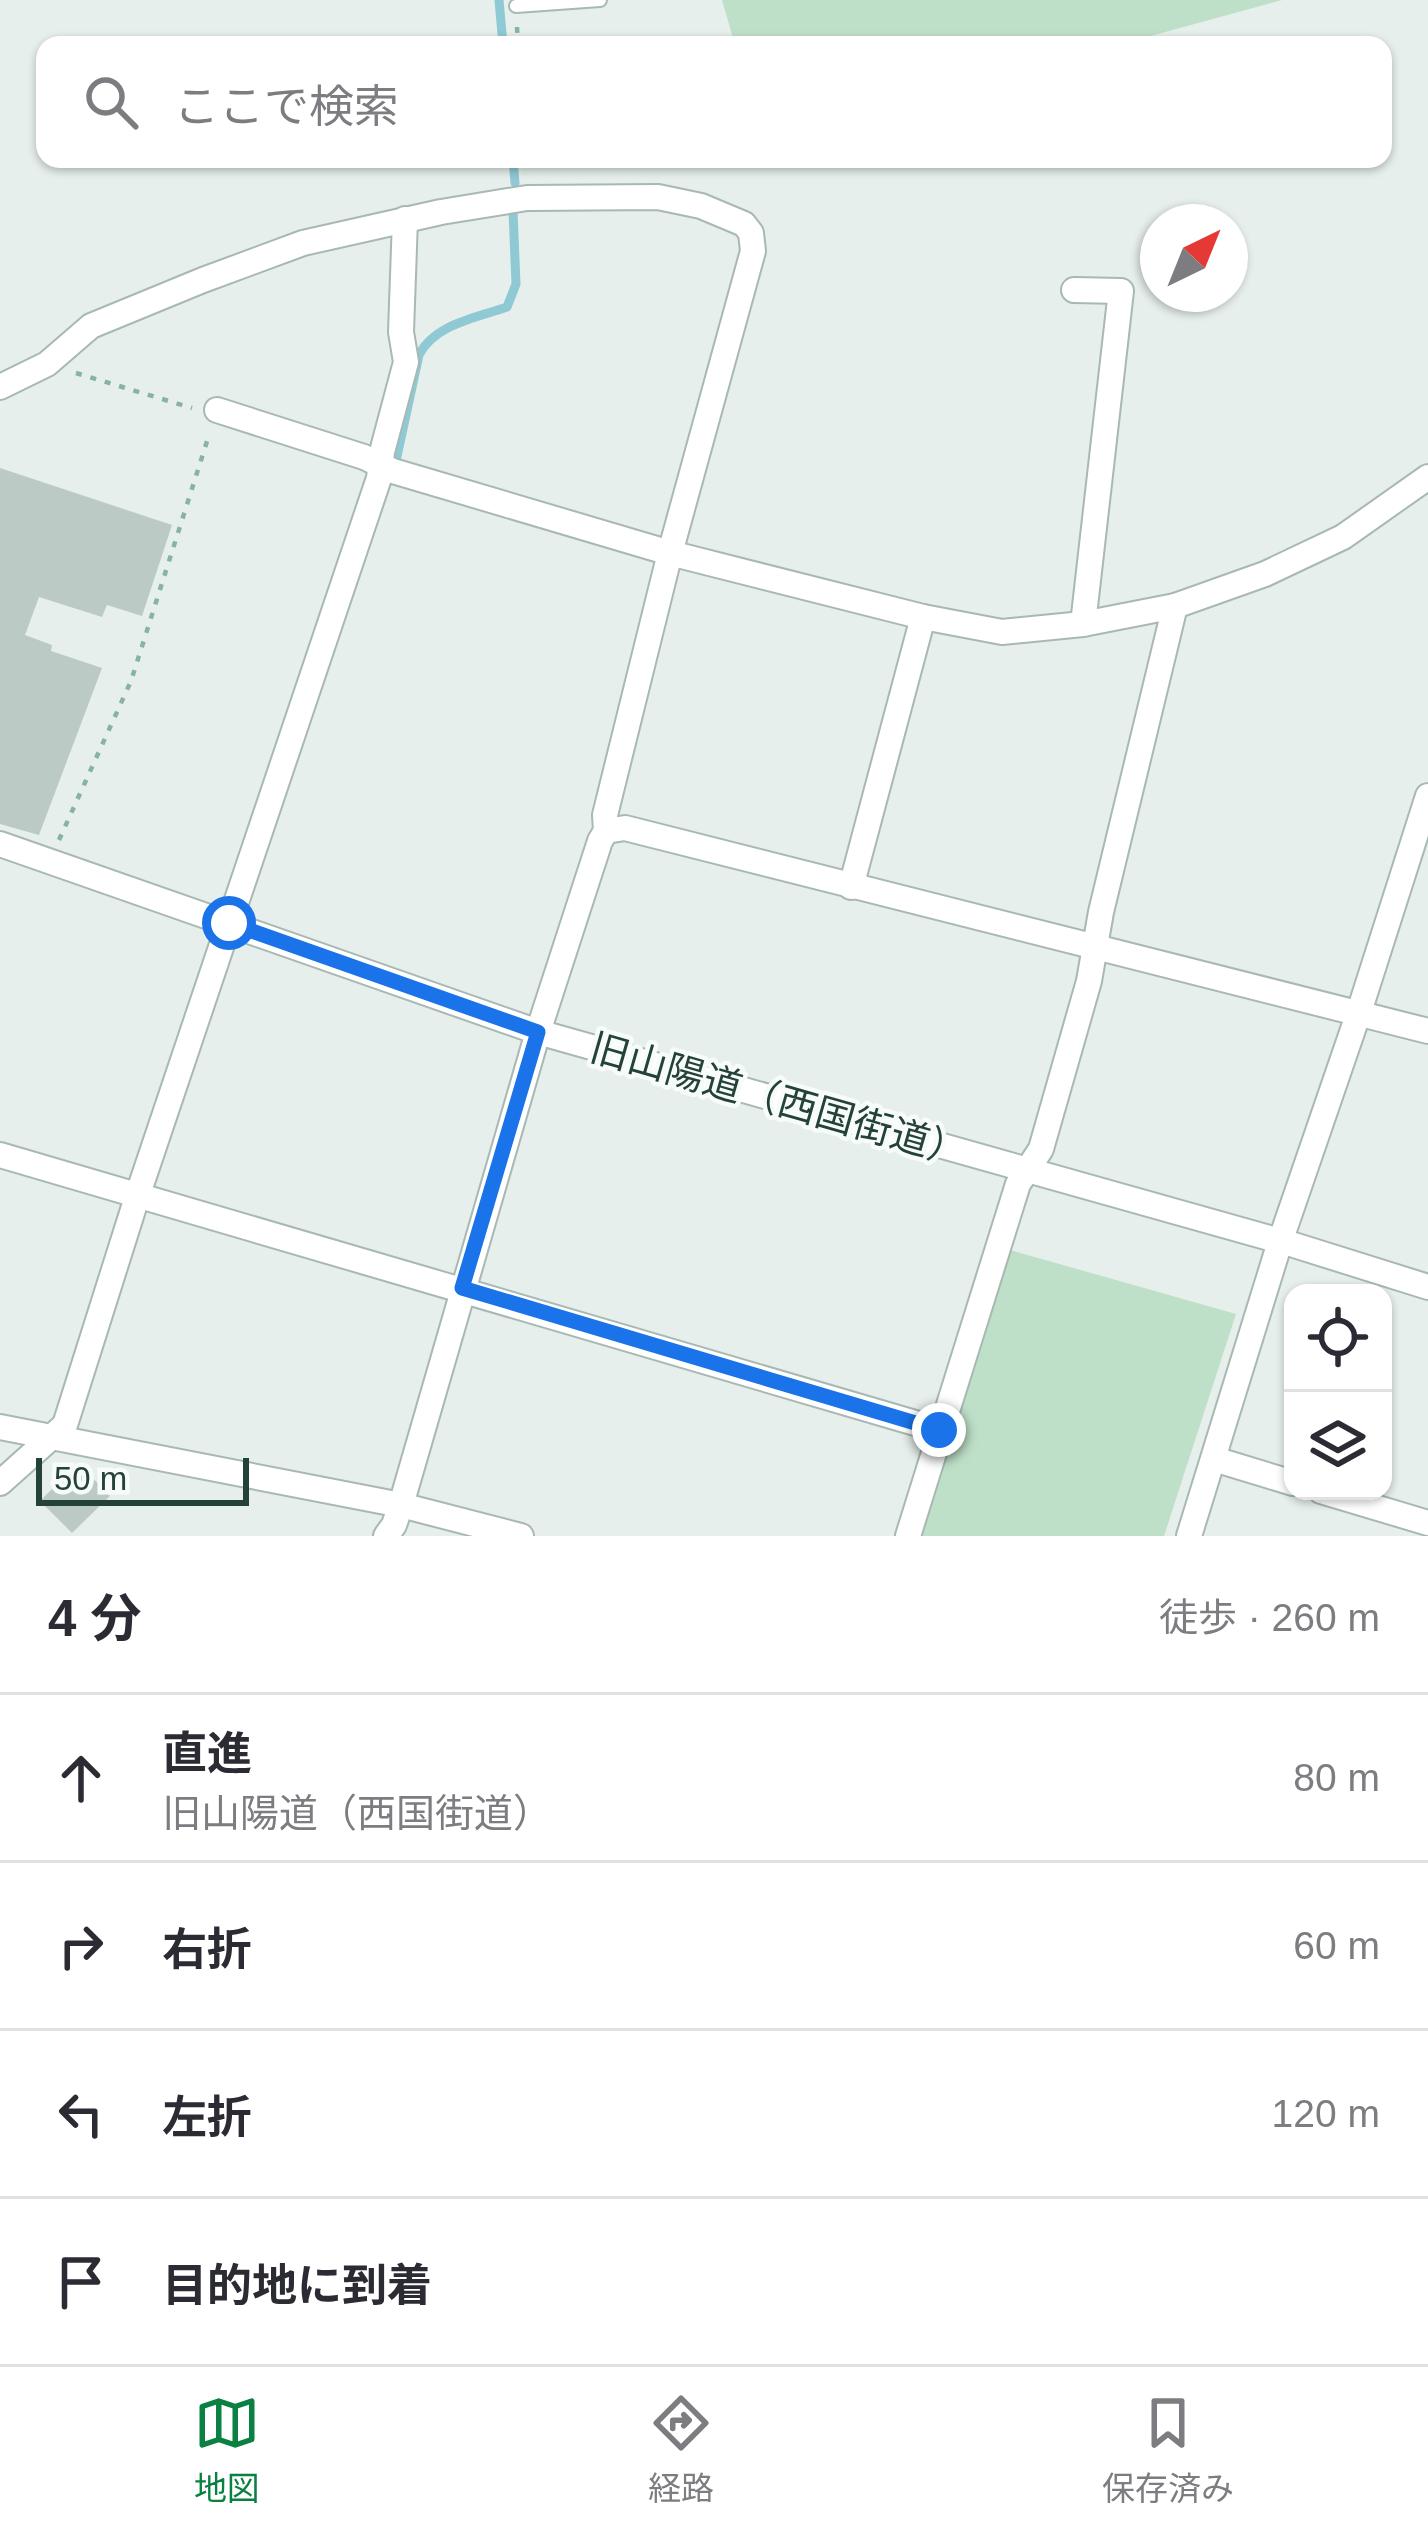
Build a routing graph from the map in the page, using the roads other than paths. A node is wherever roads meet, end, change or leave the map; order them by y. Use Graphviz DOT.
graph roads {
  1 [pos="600,0"];
  2 [pos="516,6"];
  3 [pos="405,219"];
  4 [pos="1074,290"];
  5 [pos="0,386"];
  6 [pos="218,410"];
  7 [pos="381,465"];
  8 [pos="1428,477"];
  9 [pos="670,553"];
  10 [pos="1174,606"];
  11 [pos="922,617"];
  12 [pos="1083,623"];
  13 [pos="1428,796"];
  14 [pos="606,831"];
  15 [pos="0,844"];
  16 [pos="851,887"];
  17 [pos="229,923"];
  18 [pos="1095,948"];
  19 [pos="1359,1012"];
  20 [pos="1428,1031"];
  21 [pos="538,1032"];
  22 [pos="0,1155"];
  23 [pos="1028,1170"];
  24 [pos="138,1194"];
  25 [pos="1280,1242"];
  26 [pos="1428,1287"];
  27 [pos="462,1288"];
  28 [pos="0,1426"];
  29 [pos="939,1430"];
  30 [pos="53,1438"];
  31 [pos="1214,1459"];
  32 [pos="1284,1480"];
  33 [pos="0,1483"];
  34 [pos="1351,1500"];
  35 [pos="401,1504"];
  36 [pos="1428,1523"];
  37 [pos="386,1536"];
  38 [pos="521,1536"];
  39 [pos="908,1536"];
  40 [pos="1189,1536"];
  1 -- 2 [label="lane"];
  3 -- 5 [label="street"];
  3 -- 7 [label="street"];
  3 -- 9 [label="street"];
  4 -- 12 [label="street"];
  6 -- 7 [label="street"];
  7 -- 9 [label="street"];
  7 -- 17 [label="street"];
  8 -- 10 [label="street"];
  9 -- 11 [label="street"];
  9 -- 14 [label="street"];
  10 -- 12 [label="street"];
  10 -- 18 [label="street"];
  11 -- 12 [label="street"];
  11 -- 16 [label="street"];
  13 -- 19 [label="street"];
  14 -- 16 [label="street"];
  14 -- 21 [label="street"];
  15 -- 17 [label="street, 旧山陽道（西国街道）"];
  16 -- 18 [label="street"];
  17 -- 21 [label="street, 旧山陽道（西国街道）"];
  17 -- 24 [label="street"];
  18 -- 19 [label="street"];
  18 -- 23 [label="street"];
  19 -- 20 [label="street"];
  19 -- 25 [label="street"];
  21 -- 23 [label="street, 旧山陽道（西国街道）"];
  21 -- 27 [label="street"];
  22 -- 24 [label="street"];
  23 -- 25 [label="street, 旧山陽道（西国街道）"];
  23 -- 29 [label="street"];
  24 -- 27 [label="street"];
  24 -- 30 [label="street"];
  25 -- 26 [label="street, 旧山陽道（西国街道）"];
  25 -- 31 [label="street"];
  27 -- 29 [label="street"];
  27 -- 35 [label="street"];
  28 -- 30 [label="street"];
  29 -- 39 [label="street"];
  30 -- 33 [label="street"];
  30 -- 35 [label="street"];
  31 -- 32 [label="street"];
  31 -- 40 [label="street"];
  34 -- 36 [label="street"];
  35 -- 37 [label="street"];
  35 -- 38 [label="street"];
}
